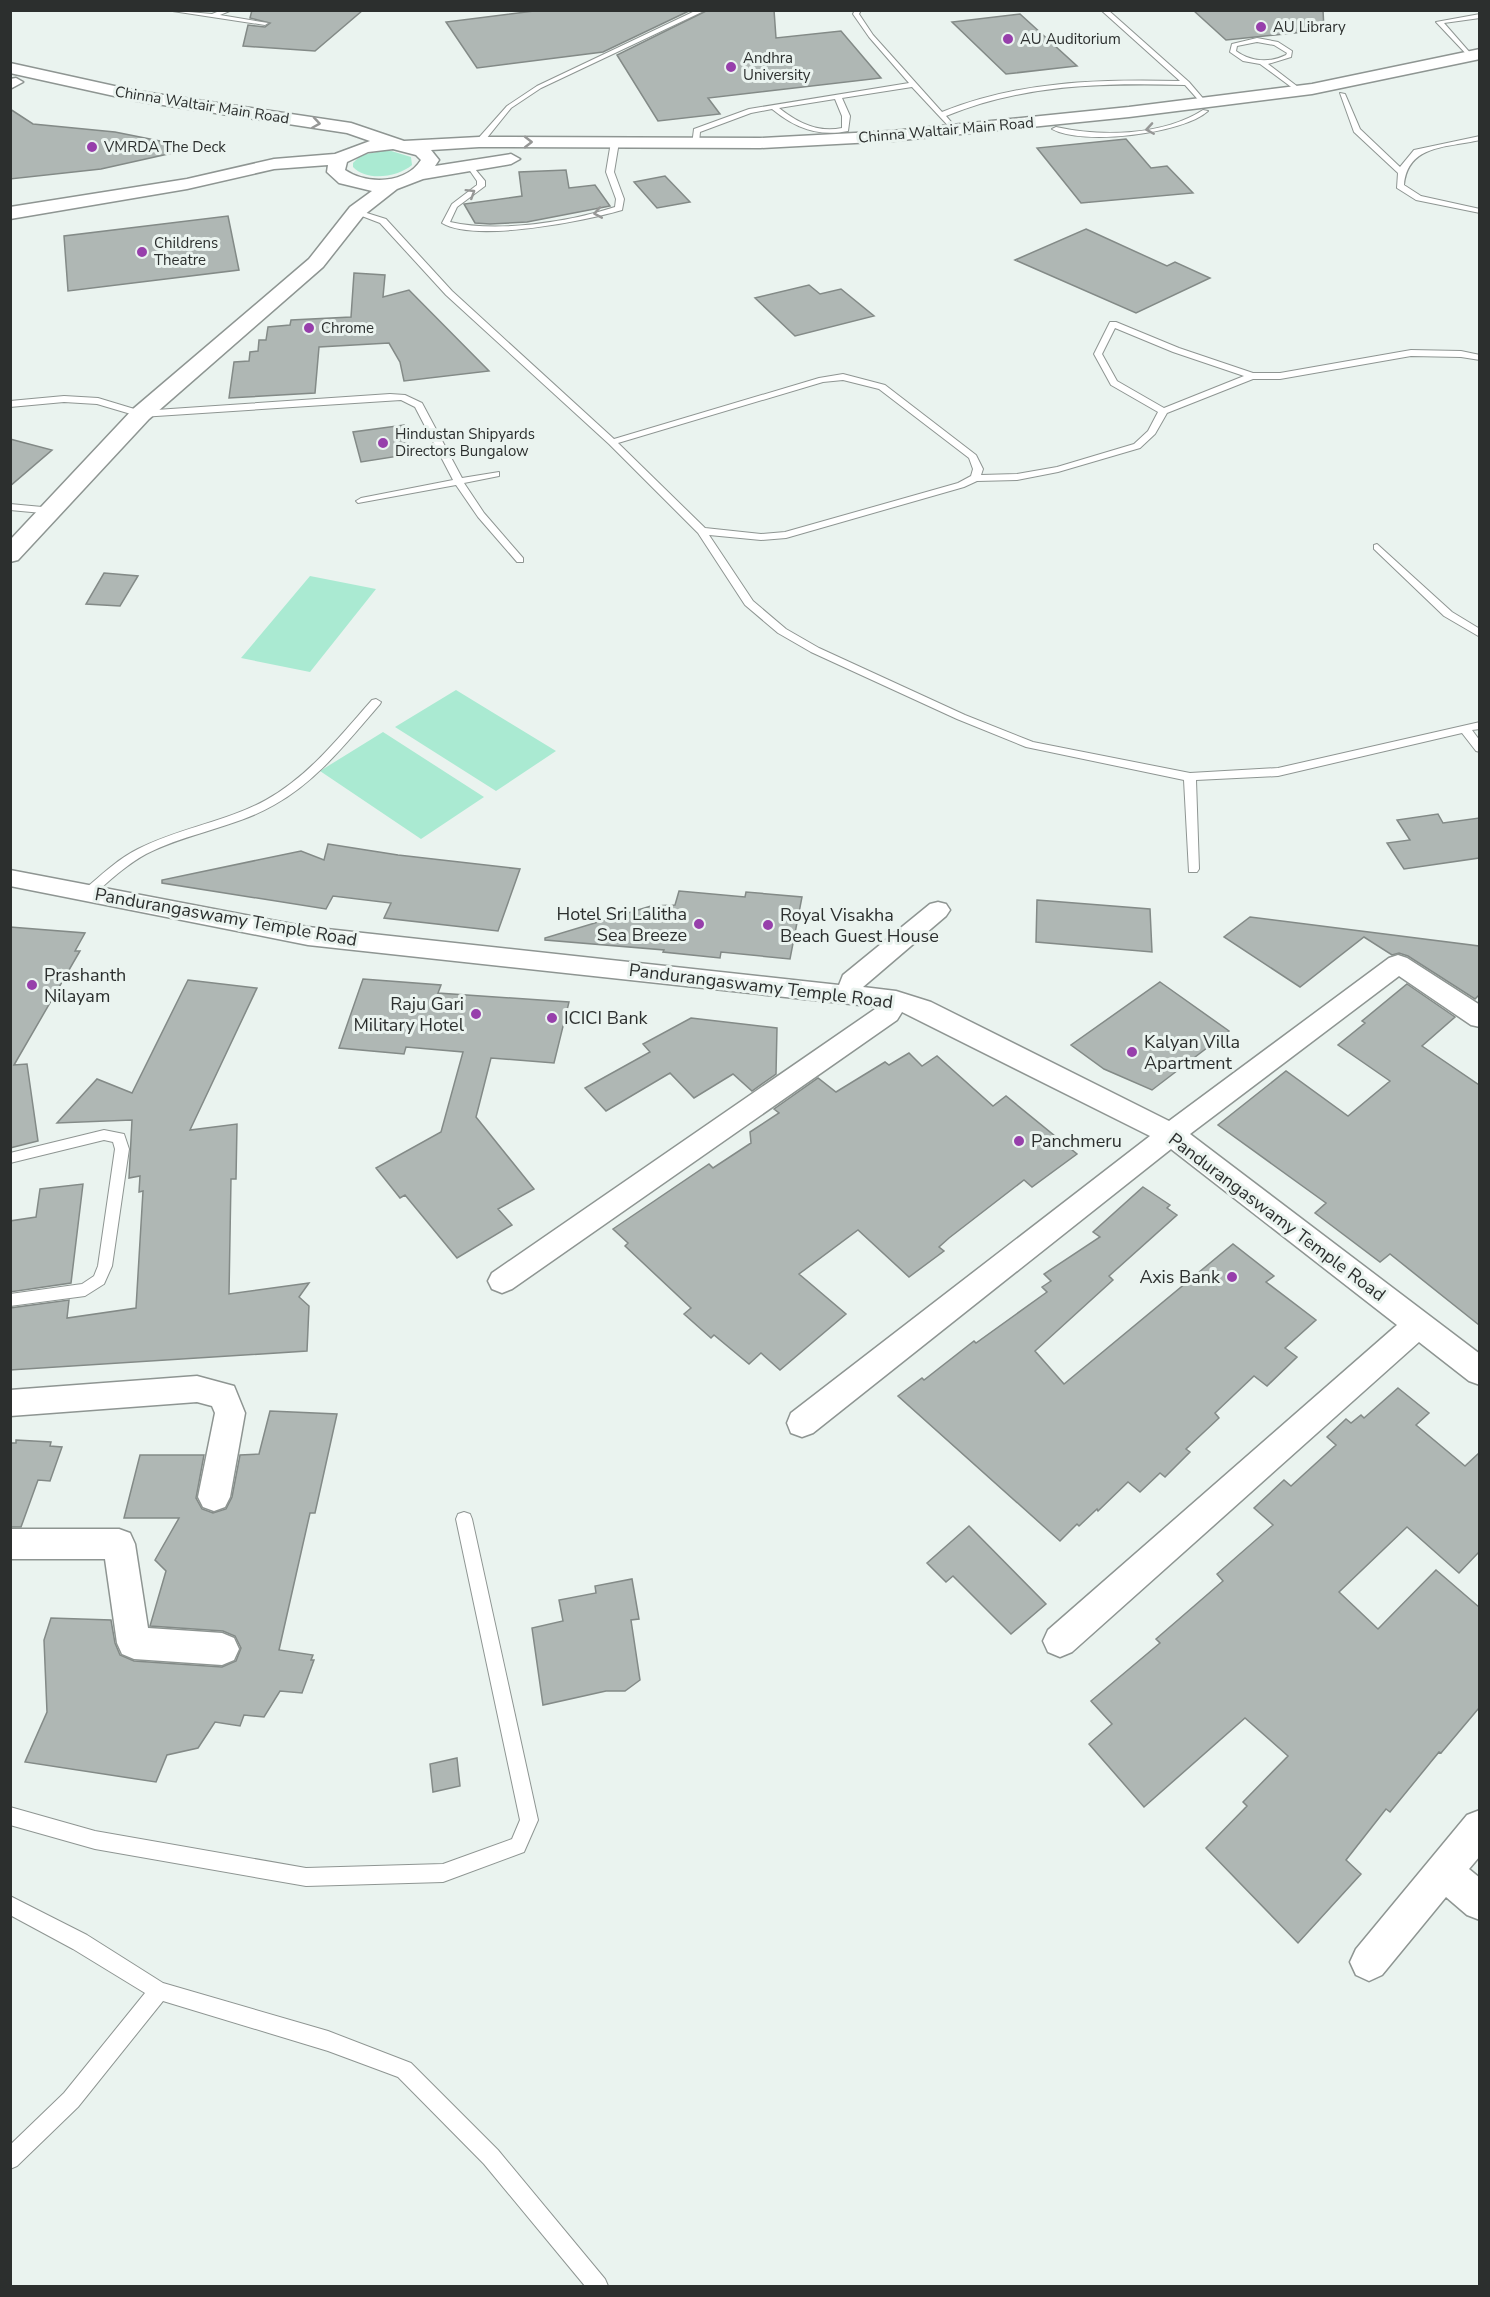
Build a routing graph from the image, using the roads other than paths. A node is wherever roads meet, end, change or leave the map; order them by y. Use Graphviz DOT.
graph roads {
  1 [pos="169,10"];
  2 [pos="229,10"];
  3 [pos="703,10"];
  4 [pos="1104,10"];
  5 [pos="855,12"];
  6 [pos="212,16"];
  7 [pos="1479,16"];
  8 [pos="265,23"];
  9 [pos="1476,58"];
  10 [pos="1262,62"];
  11 [pos="12,79"];
  12 [pos="1187,83"];
  13 [pos="915,84"];
  14 [pos="1300,91"];
  15 [pos="1342,94"];
  16 [pos="838,97"];
  17 [pos="1204,107"];
  18 [pos="776,108"];
  19 [pos="942,115"];
  20 [pos="954,130"];
  21 [pos="833,137"];
  22 [pos="1479,138"];
  23 [pos="479,142"];
  24 [pos="695,142"];
  25 [pos="399,145"];
  26 [pos="614,148"];
  27 [pos="470,165"];
  28 [pos="341,168"];
  29 [pos="1401,172"];
  30 [pos="421,174"];
  31 [pos="393,183"];
  32 [pos="357,211"];
  33 [pos="1479,211"];
  34 [pos="10,213"];
  35 [pos="1479,358"];
  36 [pos="1252,376"];
  37 [pos="10,404"];
  38 [pos="1163,411"];
  39 [pos="141,414"];
  40 [pos="612,442"];
  41 [pos="496,474"];
  42 [pos="975,478"];
  43 [pos="460,483"];
  44 [pos="361,501"];
  45 [pos="10,507"];
  46 [pos="53,511"];
  47 [pos="702,531"];
  48 [pos="1377,547"];
  49 [pos="10,555"];
  50 [pos="520,560"];
  51 [pos="1479,634"];
  52 [pos="376,702"];
  53 [pos="1479,725"];
  54 [pos="1465,729"];
  55 [pos="1479,749"];
  56 [pos="1190,777"];
  57 [pos="1193,869"];
  58 [pos="10,878"];
  59 [pos="88,893"];
  60 [pos="938,910"];
  61 [pos="849,994"];
  62 [pos="896,1000"];
  63 [pos="1479,1018"];
  64 [pos="1171,1134"];
  65 [pos="10,1158"];
  66 [pos="502,1281"];
  67 [pos="10,1300"];
  68 [pos="1419,1324"];
  69 [pos="1479,1372"];
  70 [pos="10,1403"];
  71 [pos="802,1423"];
  72 [pos="214,1497"];
  73 [pos="464,1519"];
  74 [pos="10,1544"];
  75 [pos="1060,1641"];
  76 [pos="222,1649"];
  77 [pos="10,1816"];
  78 [pos="1479,1828"];
  79 [pos="1444,1871"];
  80 [pos="1479,1902"];
  81 [pos="10,1905"];
  82 [pos="1369,1962"];
  83 [pos="159,1991"];
  84 [pos="10,2159"];
  85 [pos="598,2286"];
  1 -- 6 [label="lane"];
  2 -- 6 [label="lane"];
  3 -- 23 [label="lane"];
  4 -- 12 [label="lane"];
  5 -- 13 [label="lane"];
  6 -- 8 [label="lane"];
  7 -- 9 [label="lane"];
  9 -- 14 [label="street, Chinna Waltair Main Road"];
  9 -- 15 [label="street, Chinna Waltair Main Road"];
  10 -- 10 [label="lane"];
  10 -- 14 [label="lane"];
  11 -- 25 [label="street, Chinna Waltair Main Road, one-way"];
  11 -- 28 [label="street, Chinna Waltair Main Road"];
  12 -- 17 [label="lane"];
  12 -- 19 [label="lane"];
  13 -- 16 [label="lane"];
  13 -- 19 [label="lane"];
  14 -- 17 [label="street, Chinna Waltair Main Road"];
  15 -- 17 [label="street, Chinna Waltair Main Road"];
  15 -- 29 [label="lane"];
  16 -- 18 [label="lane"];
  16 -- 21 [label="lane"];
  17 -- 20 [label="street, Chinna Waltair Main Road"];
  17 -- 26 [label="street, Chinna Waltair Main Road, one-way"];
  18 -- 21 [label="lane"];
  18 -- 24 [label="lane"];
  19 -- 20 [label="lane"];
  20 -- 21 [label="street, Chinna Waltair Main Road"];
  21 -- 24 [label="street, Chinna Waltair Main Road"];
  22 -- 29 [label="lane"];
  23 -- 25 [label="street, Chinna Waltair Main Road"];
  23 -- 26 [label="street, Chinna Waltair Main Road, one-way"];
  24 -- 26 [label="street, Chinna Waltair Main Road"];
  25 -- 28 [label="street"];
  25 -- 30 [label="street"];
  26 -- 27 [label="street, Chinna Waltair Main Road"];
  26 -- 27 [label="lane, one-way"];
  27 -- 30 [label="street, Chinna Waltair Main Road"];
  28 -- 31 [label="street"];
  28 -- 32 [label="street"];
  28 -- 34 [label="street"];
  29 -- 33 [label="lane"];
  30 -- 31 [label="street, Chinna Waltair Main Road"];
  31 -- 32 [label="street"];
  32 -- 39 [label="street"];
  32 -- 40 [label="lane"];
  35 -- 36 [label="lane"];
  36 -- 38 [label="lane"];
  36 -- 38 [label="lane"];
  37 -- 39 [label="lane"];
  38 -- 42 [label="lane"];
  39 -- 43 [label="lane"];
  39 -- 46 [label="street"];
  40 -- 42 [label="lane"];
  40 -- 47 [label="lane"];
  41 -- 43 [label="lane"];
  42 -- 47 [label="lane"];
  43 -- 44 [label="lane"];
  43 -- 50 [label="lane"];
  45 -- 46 [label="lane"];
  46 -- 49 [label="street"];
  47 -- 56 [label="lane"];
  48 -- 51 [label="lane"];
  52 -- 59 [label="lane"];
  53 -- 54 [label="lane"];
  54 -- 55 [label="lane"];
  54 -- 56 [label="lane"];
  56 -- 57 [label="lane"];
  58 -- 59 [label="street, Pandurangaswamy Temple Road"];
  59 -- 61 [label="street, Pandurangaswamy Temple Road"];
  60 -- 61 [label="street"];
  61 -- 62 [label="street, Pandurangaswamy Temple Road"];
  62 -- 64 [label="street, Pandurangaswamy Temple Road"];
  62 -- 66 [label="street"];
  63 -- 64 [label="street"];
  64 -- 68 [label="street, Pandurangaswamy Temple Road"];
  64 -- 71 [label="street"];
  65 -- 67 [label="lane"];
  68 -- 69 [label="street, Pandurangaswamy Temple Road"];
  68 -- 75 [label="street"];
  70 -- 72 [label="street"];
  73 -- 77 [label="lane"];
  74 -- 76 [label="street"];
  78 -- 79 [label="street"];
  79 -- 80 [label="street"];
  79 -- 82 [label="street"];
  81 -- 83 [label="lane"];
  83 -- 84 [label="lane"];
  83 -- 85 [label="lane"];
}
